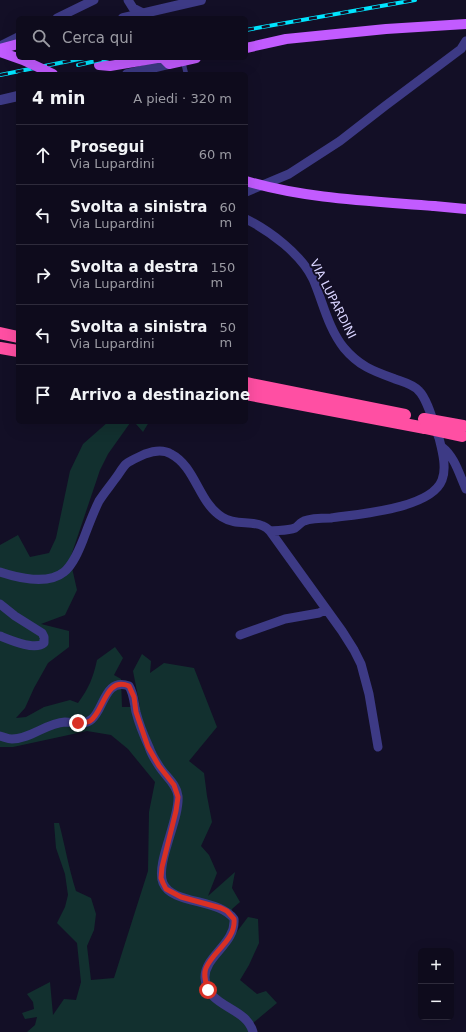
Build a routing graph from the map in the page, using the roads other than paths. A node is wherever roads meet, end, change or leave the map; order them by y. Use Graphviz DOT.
graph roads {
  1 [pos="94,0"];
  2 [pos="128,0"];
  3 [pos="201,0"];
  4 [pos="143,13"];
  5 [pos="61,16"];
  6 [pos="131,16"];
  7 [pos="466,24"];
  8 [pos="16,38"];
  9 [pos="16,45"];
  10 [pos="0,46"];
  11 [pos="248,48"];
  12 [pos="464,48"];
  13 [pos="0,49"];
  14 [pos="0,52"];
  15 [pos="16,58"];
  16 [pos="23,60"];
  17 [pos="145,60"];
  18 [pos="164,60"];
  19 [pos="187,60"];
  20 [pos="183,61"];
  21 [pos="99,64"];
  22 [pos="169,64"];
  23 [pos="49,72"];
  24 [pos="135,72"];
  25 [pos="186,72"];
  26 [pos="16,96"];
  27 [pos="0,100"];
  28 [pos="248,182"];
  29 [pos="248,191"];
  30 [pos="466,209"];
  31 [pos="248,220"];
  32 [pos="0,333"];
  33 [pos="16,337"];
  34 [pos="0,348"];
  35 [pos="16,351"];
  36 [pos="248,383"];
  37 [pos="248,394"];
  38 [pos="425,423"];
  39 [pos="464,431"];
  40 [pos="442,447"];
  41 [pos="466,489"];
  42 [pos="270,531"];
  43 [pos="0,572"];
  44 [pos="0,604"];
  45 [pos="325,610"];
  46 [pos="240,635"];
  47 [pos="0,636"];
  48 [pos="0,736"];
  49 [pos="378,747"];
  50 [pos="253,1032"];
  1 -- 5 [label="street"];
  2 -- 4 [label="street"];
  3 -- 4 [label="street"];
  4 -- 6 [label="street"];
  7 -- 11 [label="main road"];
  8 -- 10 [label="street"];
  9 -- 13 [label="main road"];
  12 -- 29 [label="street"];
  14 -- 15 [label="main road, bridge"];
  16 -- 23 [label="main road, bridge"];
  17 -- 21 [label="main road"];
  18 -- 22 [label="main road"];
  19 -- 20 [label="main road"];
  20 -- 22 [label="main road"];
  20 -- 25 [label="lane"];
  22 -- 24 [label="street"];
  26 -- 27 [label="street"];
  28 -- 30 [label="main road, bridge"];
  31 -- 40 [label="street, VIA LUPARDINI"];
  32 -- 33 [label="highway"];
  34 -- 35 [label="highway"];
  36 -- 38 [label="highway"];
  37 -- 38 [label="highway"];
  38 -- 39 [label="highway, bridge"];
  40 -- 41 [label="street"];
  40 -- 42 [label="street, VIA LUPARDINI"];
  42 -- 43 [label="street, VIA LUPARDINI"];
  42 -- 45 [label="street"];
  44 -- 47 [label="street"];
  45 -- 46 [label="street"];
  45 -- 49 [label="street"];
  48 -- 50 [label="street"];
}
